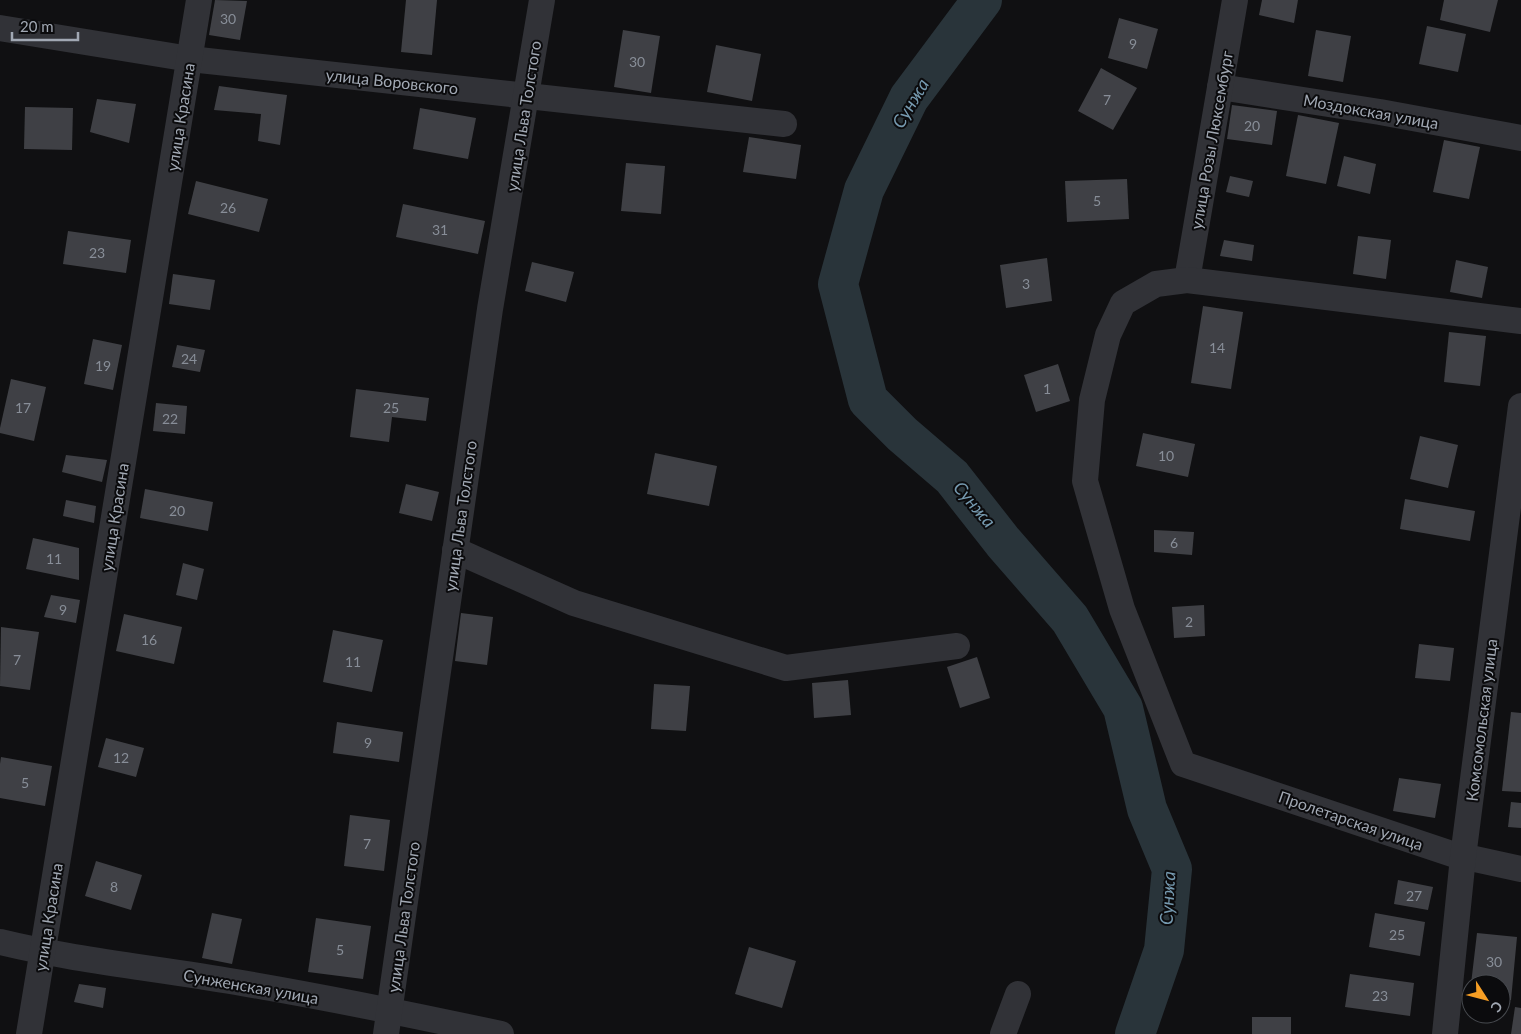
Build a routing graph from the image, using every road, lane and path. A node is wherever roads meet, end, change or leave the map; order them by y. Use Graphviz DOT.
graph roads {
  1 [pos="199,0"];
  2 [pos="542,0"];
  3 [pos="1235,0"];
  4 [pos="0,28"];
  5 [pos="190,59"];
  6 [pos="1220,87"];
  7 [pos="526,95"];
  8 [pos="784,124"];
  9 [pos="1521,138"];
  10 [pos="1187,280"];
  11 [pos="1521,321"];
  12 [pos="1521,406"];
  13 [pos="455,550"];
  14 [pos="957,646"];
  15 [pos="1463,857"];
  16 [pos="1521,869"];
  17 [pos="0,942"];
  18 [pos="42,952"];
  19 [pos="1018,994"];
  20 [pos="388,1022"];
  21 [pos="29,1034"];
  22 [pos="501,1034"];
  23 [pos="1003,1034"];
  24 [pos="1445,1034"];
  1 -- 5 [label="street, улица Красина"];
  2 -- 7 [label="street, улица Льва Толстого"];
  3 -- 6 [label="street, улица Розы Люксембург"];
  4 -- 5 [label="street, улица Воровского"];
  5 -- 7 [label="street, улица Воровского"];
  5 -- 18 [label="street, улица Красина"];
  6 -- 9 [label="street, Моздокская улица"];
  6 -- 10 [label="street, улица Розы Люксембург"];
  7 -- 8 [label="street, улица Воровского"];
  7 -- 13 [label="street, улица Льва Толстого"];
  10 -- 11 [label="street"];
  10 -- 15 [label="street, Пролетарская улица"];
  12 -- 15 [label="street, Комсомольская улица"];
  13 -- 14 [label="street"];
  13 -- 20 [label="street, улица Льва Толстого"];
  15 -- 16 [label="street, Пролетарская улица"];
  15 -- 24 [label="street, Комсомольская улица"];
  17 -- 18 [label="street, Сунженская улица"];
  18 -- 20 [label="street, Сунженская улица"];
  18 -- 21 [label="street, улица Красина"];
  19 -- 23 [label="street"];
  20 -- 22 [label="street, Сунженская улица"];
}
